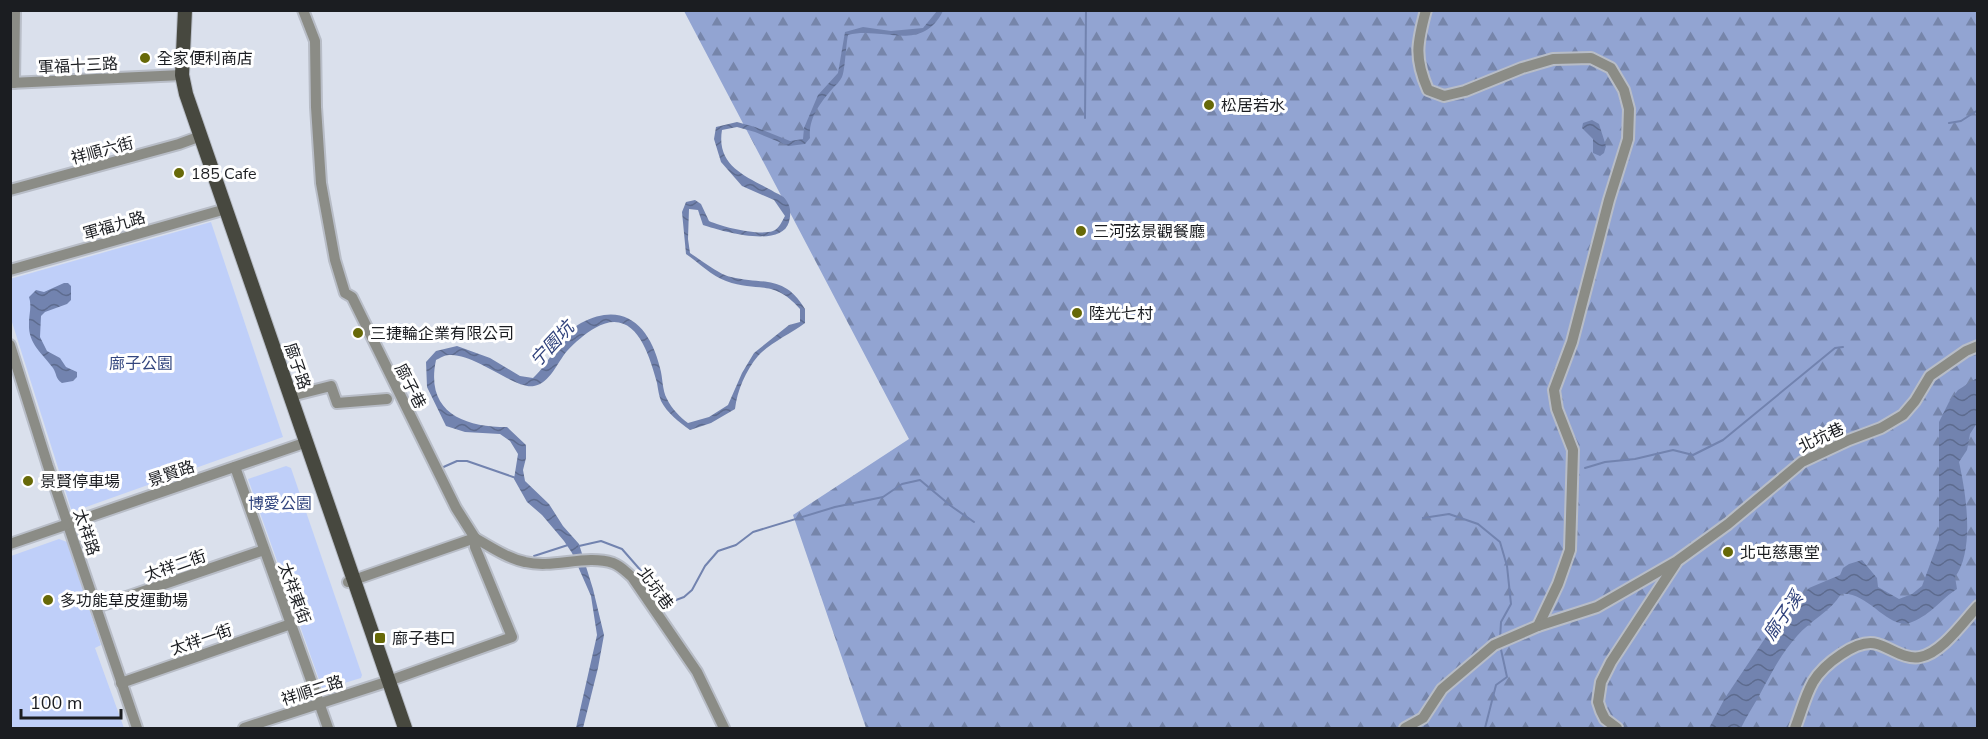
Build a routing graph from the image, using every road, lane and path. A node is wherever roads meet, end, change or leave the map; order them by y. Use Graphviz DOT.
graph roads {
  1 [pos="15,10"];
  2 [pos="178,10"];
  3 [pos="185,10"];
  4 [pos="303,10"];
  5 [pos="1426,10"];
  6 [pos="179,75"];
  7 [pos="12,83"];
  8 [pos="198,138"];
  9 [pos="10,190"];
  10 [pos="223,210"];
  11 [pos="10,270"];
  12 [pos="10,345"];
  13 [pos="1977,346"];
  14 [pos="13,362"];
  15 [pos="291,396"];
  16 [pos="387,399"];
  17 [pos="304,443"];
  18 [pos="235,467"];
  19 [pos="68,524"];
  20 [pos="475,538"];
  21 [pos="10,544"];
  22 [pos="264,550"];
  23 [pos="1677,561"];
  24 [pos="351,580"];
  25 [pos="1977,606"];
  26 [pos="97,607"];
  27 [pos="291,624"];
  28 [pos="1538,626"];
  29 [pos="386,682"];
  30 [pos="122,683"];
  31 [pos="320,704"];
  32 [pos="256,727"];
  33 [pos="137,729"];
  34 [pos="244,729"];
  35 [pos="328,729"];
  36 [pos="398,729"];
  37 [pos="405,729"];
  38 [pos="724,729"];
  39 [pos="1405,729"];
  40 [pos="1617,729"];
  41 [pos="1795,729"];
  1 -- 7 [label="street"];
  2 -- 6 [label="main road, 廍子路"];
  3 -- 6 [label="main road, 廍子路"];
  4 -- 20 [label="street, 廍子巷"];
  5 -- 28 [label="street"];
  6 -- 7 [label="street, 軍福十三路"];
  6 -- 8 [label="main road, 廍子路"];
  8 -- 9 [label="street, 祥順六街"];
  8 -- 10 [label="main road, 廍子路"];
  10 -- 11 [label="street, 軍福九路"];
  10 -- 15 [label="main road, 廍子路"];
  10 -- 17 [label="main road, 廍子路"];
  12 -- 14 [label="street, 太祥路"];
  13 -- 23 [label="street, 北坑巷"];
  14 -- 19 [label="street, 太祥路"];
  15 -- 16 [label="street"];
  15 -- 17 [label="main road, 廍子路"];
  17 -- 18 [label="street, 景賢路"];
  17 -- 24 [label="main road, 廍子路"];
  18 -- 19 [label="street, 景賢路"];
  18 -- 22 [label="street, 太祥東街"];
  19 -- 21 [label="street, 景賢路"];
  19 -- 26 [label="street, 太祥路"];
  20 -- 24 [label="street"];
  20 -- 29 [label="street, 廍子巷"];
  20 -- 38 [label="street, 北坑巷"];
  22 -- 26 [label="street, 太祥二街"];
  22 -- 27 [label="street, 太祥東街"];
  23 -- 28 [label="street, 北坑巷"];
  23 -- 40 [label="street, 北坑巷"];
  24 -- 29 [label="main road, 廍子路"];
  25 -- 41 [label="street"];
  26 -- 30 [label="street, 太祥路"];
  27 -- 30 [label="street, 太祥一街"];
  27 -- 31 [label="street, 太祥東街"];
  28 -- 39 [label="street, 北坑巷"];
  29 -- 31 [label="street, 祥順二路"];
  29 -- 36 [label="main road, 廍子路"];
  29 -- 37 [label="main road, 廍子路"];
  30 -- 33 [label="street, 太祥路"];
  31 -- 32 [label="street, 祥順二路"];
  31 -- 35 [label="street, 太祥東街"];
  32 -- 34 [label="street, 祥順二路"];
}
